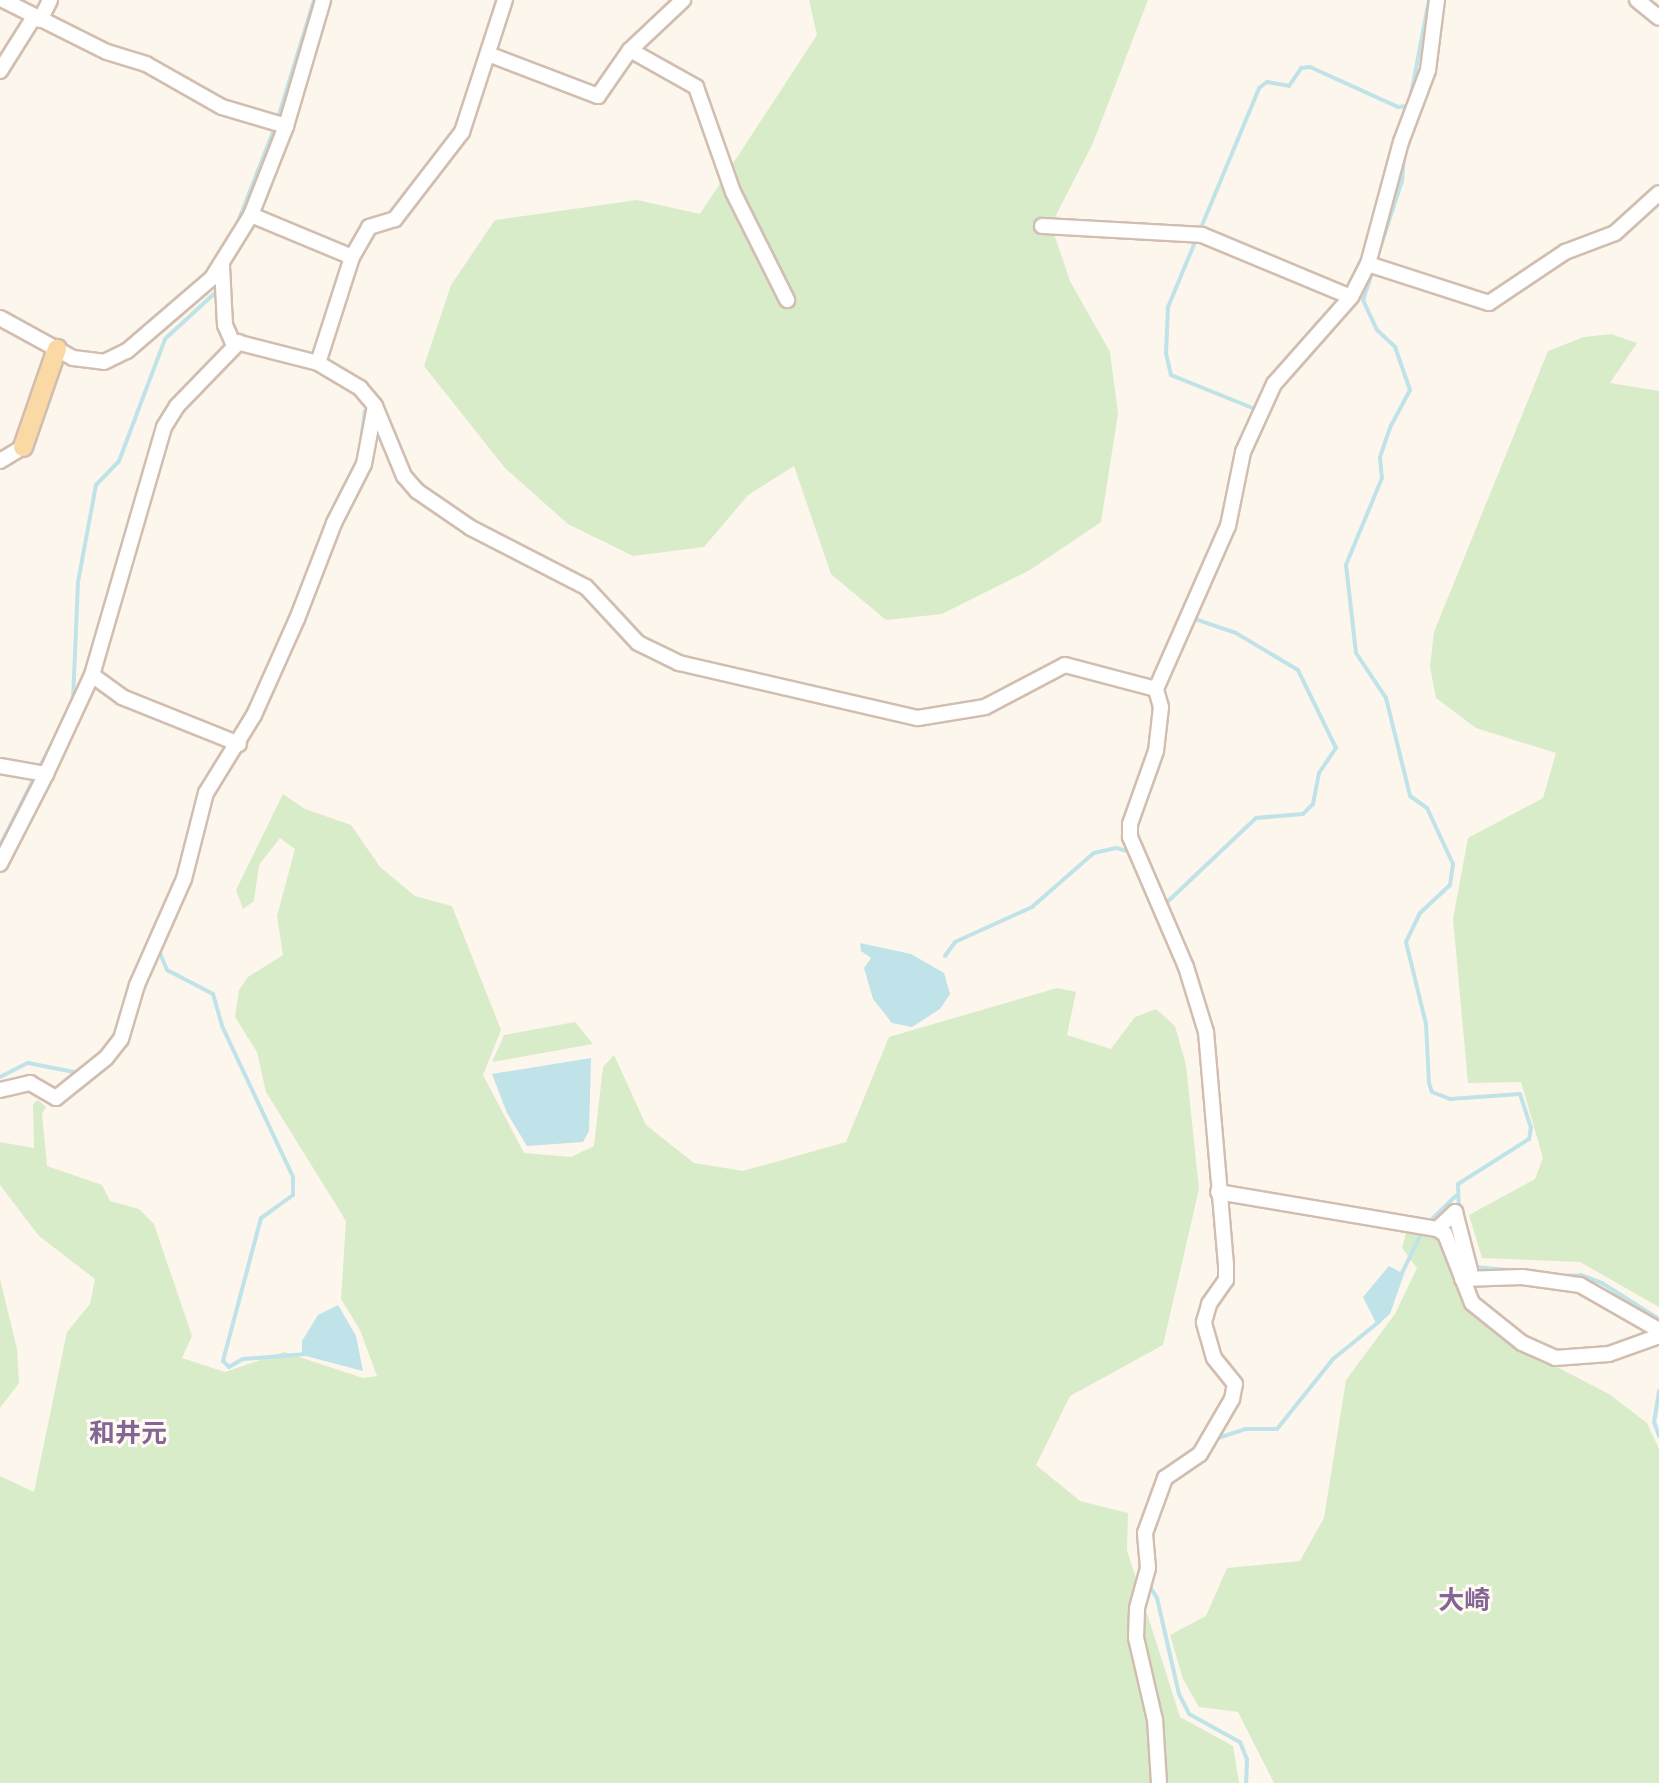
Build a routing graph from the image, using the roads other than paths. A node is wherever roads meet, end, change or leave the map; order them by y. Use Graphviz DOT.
graph roads {
  1 [pos="3,0"];
  2 [pos="50,0"];
  3 [pos="323,0"];
  4 [pos="683,0"];
  5 [pos="1437,0"];
  6 [pos="1637,0"];
  7 [pos="500,1"];
  8 [pos="37,18"];
  9 [pos="1659,18"];
  10 [pos="630,50"];
  11 [pos="488,54"];
  12 [pos="0,71"];
  13 [pos="279,123"];
  14 [pos="1659,193"];
  15 [pos="251,215"];
  16 [pos="1042,226"];
  17 [pos="352,257"];
  18 [pos="1373,266"];
  19 [pos="214,271"];
  20 [pos="1351,297"];
  21 [pos="787,300"];
  22 [pos="0,318"];
  23 [pos="238,345"];
  24 [pos="57,349"];
  25 [pos="318,363"];
  26 [pos="375,406"];
  27 [pos="23,447"];
  28 [pos="0,461"];
  29 [pos="92,675"];
  30 [pos="1156,689"];
  31 [pos="239,744"];
  32 [pos="0,766"];
  33 [pos="40,772"];
  34 [pos="0,864"];
  35 [pos="0,1090"];
  36 [pos="1218,1192"];
  37 [pos="1437,1229"];
  38 [pos="1469,1278"];
  39 [pos="1659,1333"];
  40 [pos="1159,1783"];
  1 -- 8 [label="street"];
  2 -- 8 [label="street"];
  3 -- 13 [label="street"];
  4 -- 10 [label="street"];
  5 -- 18 [label="street"];
  6 -- 9 [label="street"];
  7 -- 11 [label="street"];
  8 -- 12 [label="street"];
  8 -- 13 [label="street"];
  10 -- 11 [label="street"];
  10 -- 21 [label="street"];
  11 -- 17 [label="street"];
  13 -- 15 [label="street"];
  14 -- 18 [label="street"];
  15 -- 17 [label="street"];
  15 -- 19 [label="street"];
  16 -- 20 [label="street"];
  17 -- 25 [label="street"];
  18 -- 20 [label="street"];
  19 -- 23 [label="street"];
  19 -- 24 [label="street"];
  20 -- 30 [label="street"];
  22 -- 24 [label="street"];
  23 -- 25 [label="street"];
  23 -- 29 [label="street"];
  24 -- 27 [label="main road"];
  25 -- 26 [label="street"];
  26 -- 30 [label="street"];
  26 -- 31 [label="street"];
  27 -- 28 [label="street"];
  29 -- 31 [label="street"];
  29 -- 33 [label="street"];
  30 -- 36 [label="street"];
  31 -- 35 [label="street"];
  32 -- 33 [label="street"];
  33 -- 34 [label="street"];
  36 -- 37 [label="street"];
  36 -- 40 [label="street"];
  37 -- 38 [label="street"];
  37 -- 38 [label="street"];
  38 -- 39 [label="street"];
  38 -- 39 [label="street"];
}
